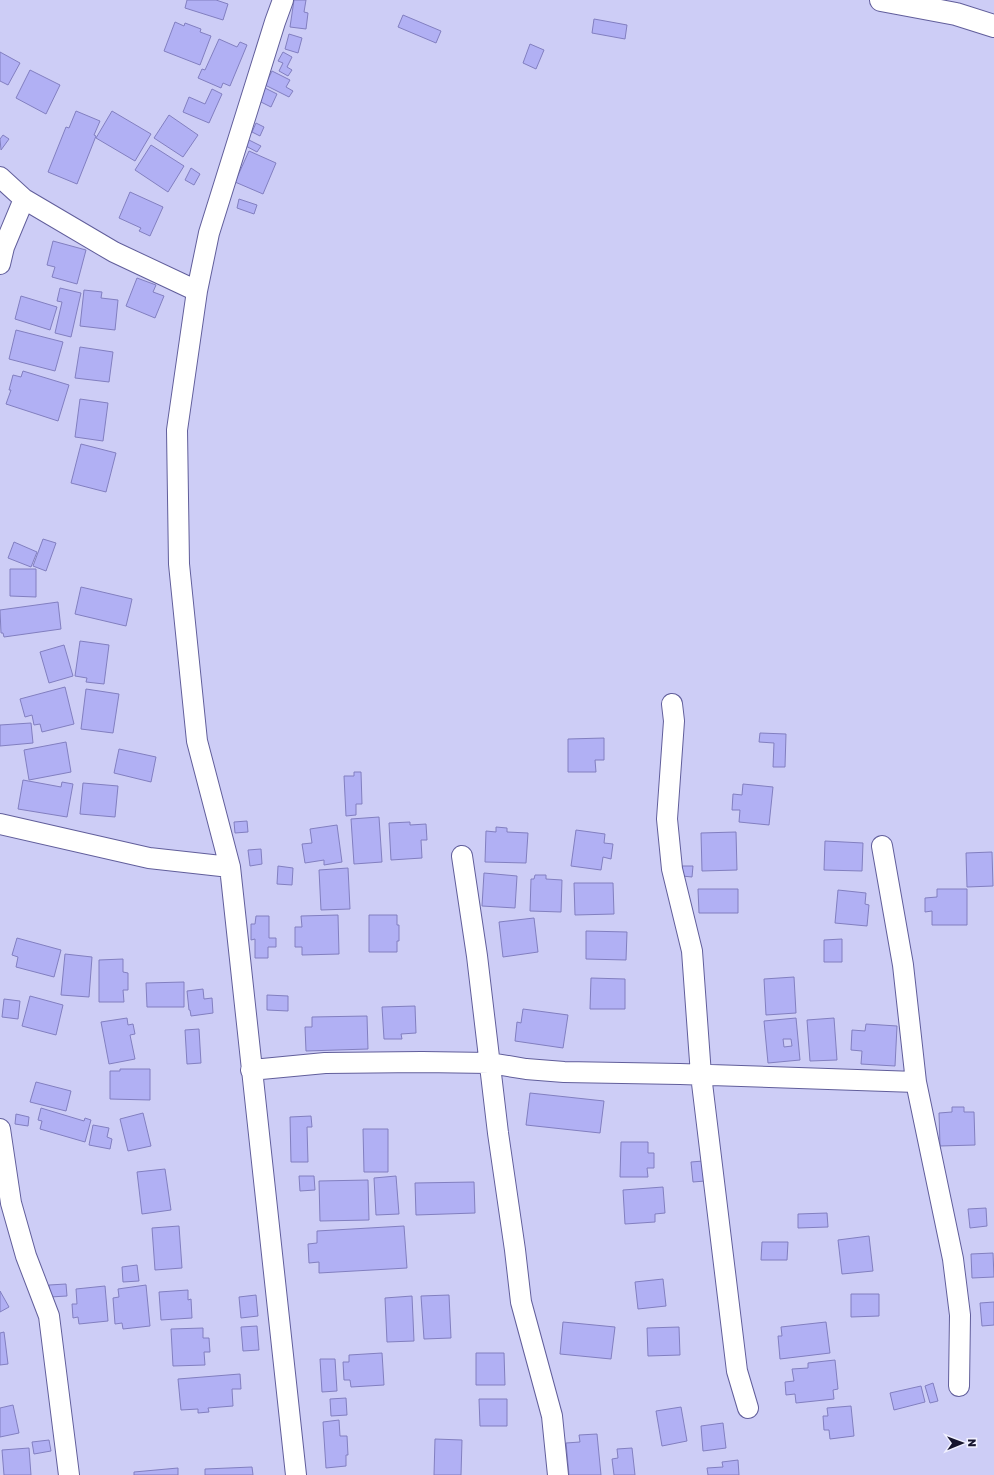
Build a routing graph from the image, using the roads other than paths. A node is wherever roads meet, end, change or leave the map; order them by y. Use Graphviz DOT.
graph roads {
  1 [pos="283,0"];
  2 [pos="881,0"];
  3 [pos="994,26"];
  4 [pos="0,177"];
  5 [pos="24,199"];
  6 [pos="0,264"];
  7 [pos="198,291"];
  8 [pos="672,704"];
  9 [pos="0,824"];
  10 [pos="882,846"];
  11 [pos="462,856"];
  12 [pos="230,867"];
  13 [pos="490,1064"];
  14 [pos="251,1070"];
  15 [pos="701,1075"];
  16 [pos="916,1082"];
  17 [pos="0,1129"];
  18 [pos="6,1204"];
  19 [pos="959,1386"];
  20 [pos="748,1408"];
  21 [pos="69,1475"];
  22 [pos="296,1475"];
  23 [pos="558,1475"];
  1 -- 7 [label="street"];
  2 -- 3 [label="main road"];
  4 -- 5 [label="street"];
  5 -- 6 [label="street"];
  5 -- 7 [label="street"];
  7 -- 12 [label="street"];
  8 -- 15 [label="street"];
  9 -- 12 [label="street"];
  10 -- 16 [label="street"];
  11 -- 13 [label="street"];
  12 -- 14 [label="street"];
  13 -- 14 [label="street"];
  13 -- 15 [label="street"];
  13 -- 23 [label="street"];
  14 -- 22 [label="street"];
  15 -- 16 [label="street"];
  15 -- 20 [label="street"];
  16 -- 19 [label="street"];
  17 -- 18 [label="street"];
  18 -- 21 [label="street"];
}
